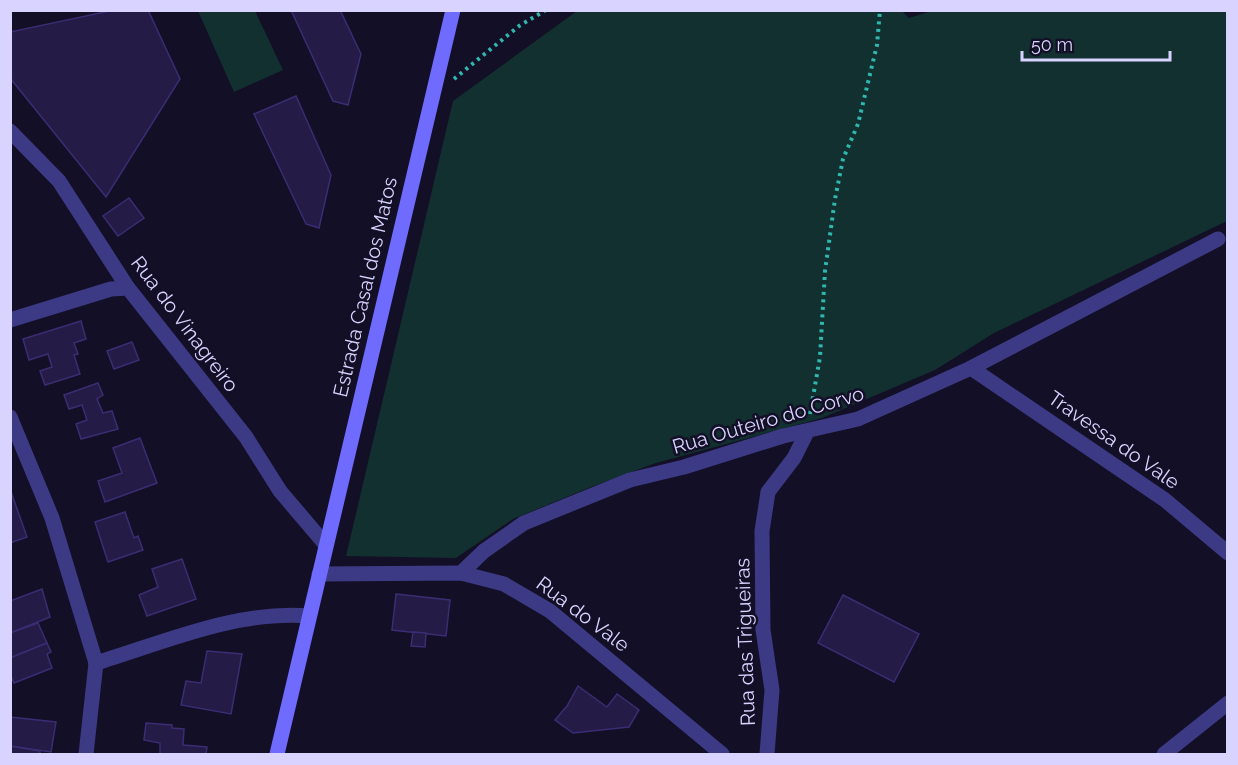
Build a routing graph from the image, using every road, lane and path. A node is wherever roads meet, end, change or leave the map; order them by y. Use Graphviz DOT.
graph roads {
  1 [pos="453,10"];
  2 [pos="546,10"];
  3 [pos="880,10"];
  4 [pos="434,92"];
  5 [pos="10,131"];
  6 [pos="1218,239"];
  7 [pos="128,288"];
  8 [pos="10,320"];
  9 [pos="971,368"];
  10 [pos="10,417"];
  11 [pos="807,432"];
  12 [pos="17,452"];
  13 [pos="325,544"];
  14 [pos="1227,553"];
  15 [pos="461,573"];
  16 [pos="318,574"];
  17 [pos="309,616"];
  18 [pos="96,663"];
  19 [pos="1227,703"];
  20 [pos="86,754"];
  21 [pos="277,754"];
  22 [pos="722,754"];
  23 [pos="767,754"];
  24 [pos="1164,754"];
  1 -- 4 [label="street, Estrada Casal dos Matos"];
  2 -- 4 [label="path"];
  3 -- 11 [label="path"];
  4 -- 13 [label="street, Estrada Casal dos Matos"];
  5 -- 7 [label="street, Rua do Vinagreiro"];
  6 -- 9 [label="street, Rua Outeiro do Corvo"];
  7 -- 8 [label="street"];
  7 -- 13 [label="street, Rua do Vinagreiro"];
  9 -- 11 [label="street, Rua Outeiro do Corvo"];
  9 -- 14 [label="street, Travessa do Vale"];
  10 -- 12 [label="street"];
  11 -- 15 [label="street, Rua Outeiro do Corvo"];
  11 -- 23 [label="street, Rua das Trigueiras"];
  12 -- 18 [label="street"];
  13 -- 16 [label="street, Estrada Casal dos Matos"];
  15 -- 16 [label="street, Rua do Vale"];
  15 -- 22 [label="street, Rua do Vale"];
  16 -- 17 [label="street, Estrada Casal dos Matos"];
  17 -- 18 [label="street"];
  17 -- 21 [label="street, Estrada Casal dos Matos"];
  18 -- 20 [label="street"];
  19 -- 24 [label="street"];
}
